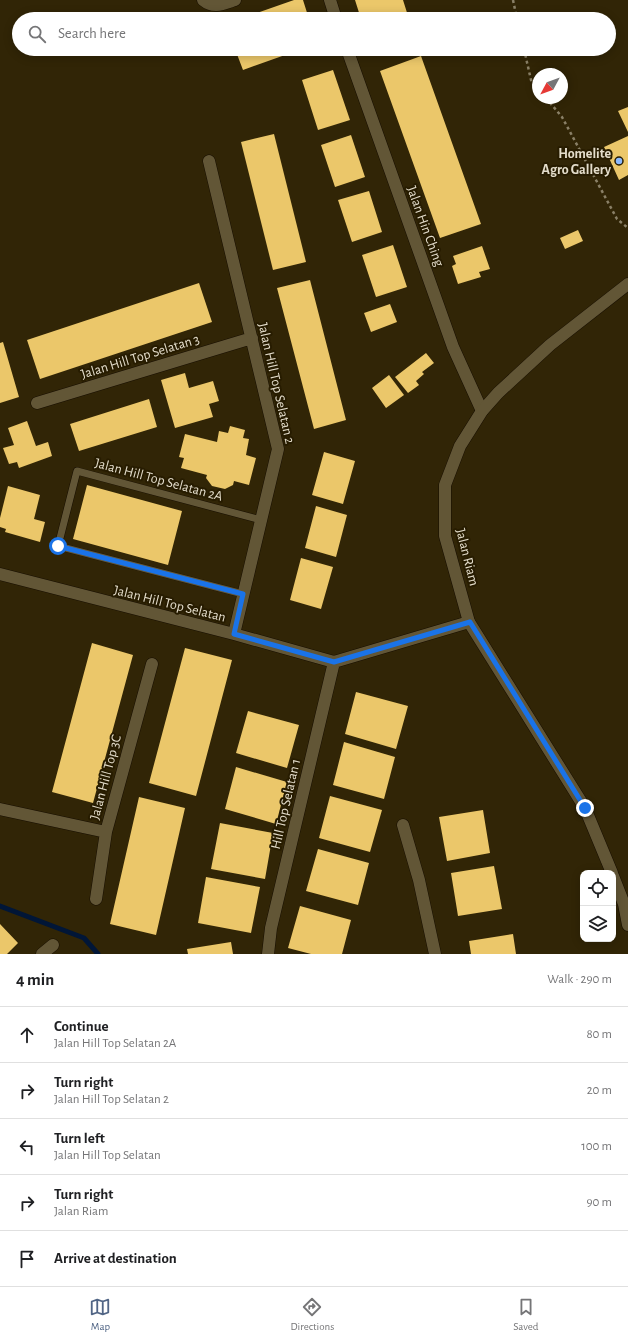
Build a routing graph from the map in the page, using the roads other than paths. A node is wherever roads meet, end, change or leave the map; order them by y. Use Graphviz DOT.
graph roads {
  1 [pos="203,0"];
  2 [pos="235,0"];
  3 [pos="330,0"];
  4 [pos="334,12"];
  5 [pos="349,56"];
  6 [pos="209,161"];
  7 [pos="628,284"];
  8 [pos="252,338"];
  9 [pos="37,403"];
  10 [pos="482,411"];
  11 [pos="261,520"];
  12 [pos="0,574"];
  13 [pos="243,594"];
  14 [pos="470,622"];
  15 [pos="234,634"];
  16 [pos="334,662"];
  17 [pos="152,664"];
  18 [pos="0,809"];
  19 [pos="403,825"];
  20 [pos="106,832"];
  21 [pos="611,870"];
  22 [pos="616,884"];
  23 [pos="96,900"];
  24 [pos="628,925"];
  25 [pos="52,945"];
  26 [pos="42,954"];
  27 [pos="268,954"];
  28 [pos="435,954"];
  1 -- 2 [label="street"];
  3 -- 4 [label="street"];
  5 -- 10 [label="street, Jalan Hin Ching"];
  6 -- 8 [label="street, Jalan Hill Top Selatan 2"];
  7 -- 10 [label="street, Jalan Riam"];
  8 -- 9 [label="street, Jalan Hill Top Selatan 3"];
  8 -- 11 [label="street, Jalan Hill Top Selatan 2"];
  10 -- 14 [label="street, Jalan Riam"];
  11 -- 13 [label="street, Jalan Hill Top Selatan 2"];
  11 -- 13 [label="lane, Jalan Hill Top Selatan 2A"];
  12 -- 15 [label="street, Jalan Hill Top Selatan"];
  13 -- 15 [label="street, Jalan Hill Top Selatan 2"];
  14 -- 16 [label="street"];
  14 -- 21 [label="street, Jalan Riam"];
  15 -- 16 [label="street, Jalan Hill Top Selatan"];
  16 -- 27 [label="street, Hill Top Selatan 1"];
  17 -- 20 [label="street, Jalan Hill Top 3C"];
  18 -- 20 [label="street"];
  19 -- 28 [label="street"];
  20 -- 23 [label="street, Jalan Hill Top 3C"];
  22 -- 24 [label="street"];
  25 -- 26 [label="street"];
}
